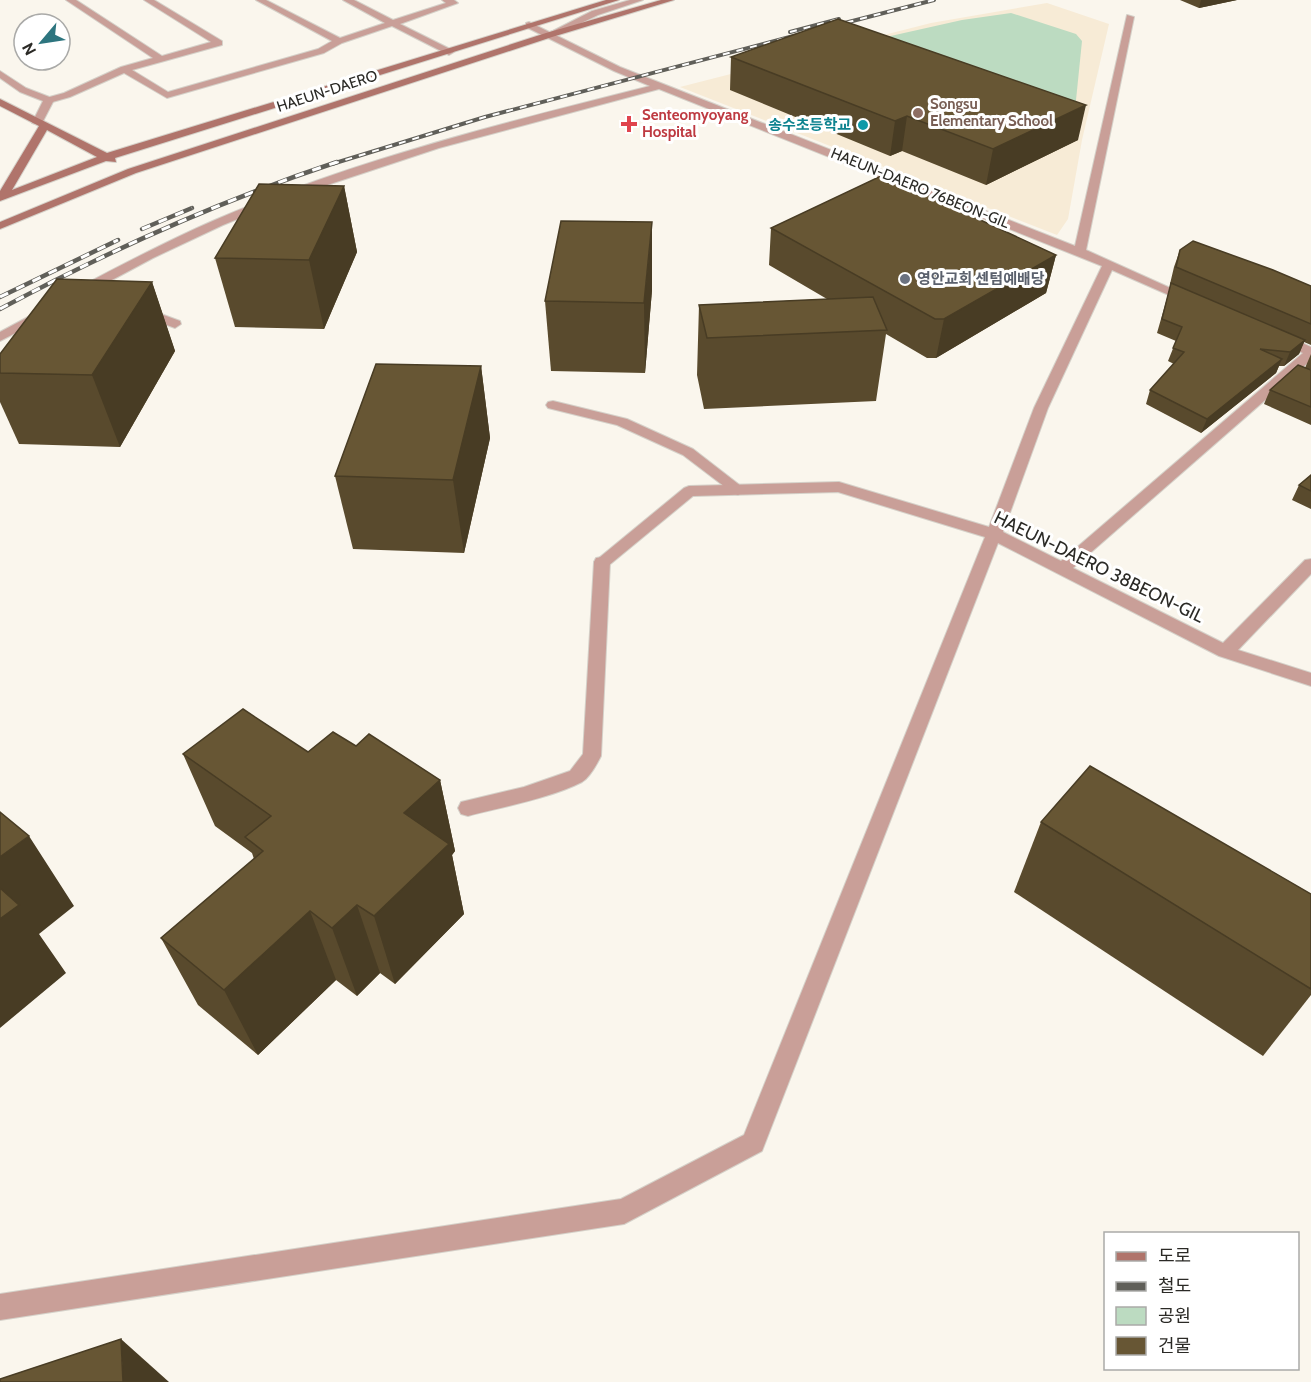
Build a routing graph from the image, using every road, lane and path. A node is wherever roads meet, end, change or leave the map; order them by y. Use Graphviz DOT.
graph roads {
  1 [pos="70,0"];
  2 [pos="148,0"];
  3 [pos="260,0"];
  4 [pos="347,0"];
  5 [pos="447,0"];
  6 [pos="615,0"];
  7 [pos="639,0"];
  8 [pos="670,0"];
  9 [pos="1130,17"];
  10 [pos="394,23"];
  11 [pos="529,25"];
  12 [pos="549,35"];
  13 [pos="339,41"];
  14 [pos="449,52"];
  15 [pos="161,58"];
  16 [pos="124,69"];
  17 [pos="0,73"];
  18 [pos="660,86"];
  19 [pos="49,100"];
  20 [pos="0,102"];
  21 [pos="41,125"];
  22 [pos="106,158"];
  23 [pos="132,171"];
  24 [pos="0,198"];
  25 [pos="0,226"];
  26 [pos="1080,252"];
  27 [pos="1109,265"];
  28 [pos="84,289"];
  29 [pos="104,297"];
  30 [pos="124,305"];
  31 [pos="1205,306"];
  32 [pos="175,324"];
  33 [pos="1268,334"];
  34 [pos="0,337"];
  35 [pos="1311,352"];
  36 [pos="553,405"];
  37 [pos="738,490"];
  38 [pos="994,534"];
  39 [pos="1311,564"];
  40 [pos="1062,569"];
  41 [pos="1225,652"];
  42 [pos="1311,680"];
  43 [pos="468,808"];
  44 [pos="0,1307"];
  1 -- 15 [label="street"];
  2 -- 15 [label="street"];
  3 -- 13 [label="street"];
  4 -- 10 [label="street"];
  5 -- 10 [label="street"];
  6 -- 11 [label="main road, HAEUN-DAERO"];
  7 -- 12 [label="street"];
  8 -- 12 [label="main road, HAEUN-DAERO"];
  9 -- 26 [label="street"];
  10 -- 13 [label="street"];
  10 -- 14 [label="street"];
  11 -- 12 [label="street, HAEUN-DAERO 76BEON-GIL"];
  11 -- 14 [label="main road, HAEUN-DAERO"];
  12 -- 18 [label="street, HAEUN-DAERO 76BEON-GIL"];
  12 -- 23 [label="main road, HAEUN-DAERO"];
  13 -- 16 [label="street"];
  14 -- 22 [label="main road, HAEUN-DAERO"];
  15 -- 16 [label="street"];
  16 -- 19 [label="street"];
  17 -- 19 [label="street"];
  18 -- 26 [label="street, HAEUN-DAERO 76BEON-GIL"];
  18 -- 28 [label="street"];
  19 -- 21 [label="street"];
  20 -- 21 [label="main road"];
  21 -- 22 [label="main road"];
  21 -- 24 [label="main road"];
  22 -- 23 [label="main road"];
  22 -- 24 [label="main road, HAEUN-DAERO"];
  23 -- 25 [label="main road, HAEUN-DAERO"];
  26 -- 27 [label="street, HAEUN-DAERO 76BEON-GIL"];
  27 -- 31 [label="street, HAEUN-DAERO 76BEON-GIL"];
  27 -- 38 [label="street"];
  28 -- 29 [label="street"];
  28 -- 34 [label="street"];
  30 -- 32 [label="street"];
  33 -- 35 [label="street"];
  35 -- 40 [label="street"];
  36 -- 37 [label="street"];
  37 -- 38 [label="street, HAEUN-DAERO 38BEON-GIL"];
  37 -- 43 [label="street, HAEUN-DAERO 38BEON-GIL"];
  38 -- 40 [label="street, HAEUN-DAERO 38BEON-GIL"];
  38 -- 44 [label="street"];
  39 -- 41 [label="street"];
  40 -- 41 [label="street, HAEUN-DAERO 38BEON-GIL"];
  41 -- 42 [label="street, HAEUN-DAERO 38BEON-GIL"];
}
